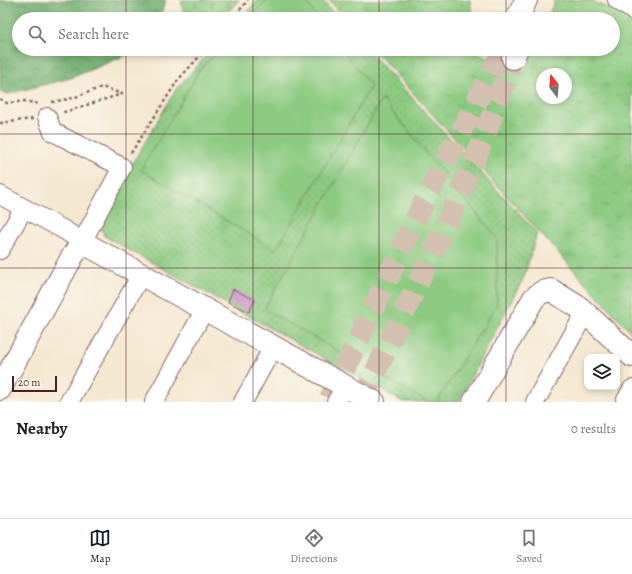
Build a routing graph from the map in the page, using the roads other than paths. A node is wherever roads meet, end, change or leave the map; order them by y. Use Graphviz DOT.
graph roads {
  1 [pos="526,0"];
  2 [pos="539,0"];
  3 [pos="521,12"];
  4 [pos="534,12"];
  5 [pos="47,117"];
  6 [pos="0,195"];
  7 [pos="24,208"];
  8 [pos="82,242"];
  9 [pos="0,250"];
  10 [pos="141,275"];
  11 [pos="205,309"];
  12 [pos="585,313"];
  13 [pos="274,347"];
  14 [pos="632,356"];
  15 [pos="632,388"];
  16 [pos="0,389"];
  17 [pos="340,394"];
  18 [pos="69,402"];
  19 [pos="154,402"];
  20 [pos="243,402"];
  21 [pos="374,402"];
  22 [pos="474,402"];
  23 [pos="535,402"];
  24 [pos="625,402"];
  1 -- 3 [label="main road"];
  2 -- 4 [label="main road"];
  5 -- 8 [label="street"];
  6 -- 7 [label="street"];
  7 -- 8 [label="street"];
  7 -- 9 [label="street"];
  8 -- 10 [label="main road"];
  8 -- 16 [label="main road"];
  10 -- 11 [label="main road"];
  10 -- 18 [label="street"];
  11 -- 13 [label="main road"];
  11 -- 19 [label="street"];
  12 -- 14 [label="main road"];
  12 -- 22 [label="main road"];
  12 -- 23 [label="street"];
  13 -- 17 [label="main road"];
  13 -- 20 [label="street"];
  15 -- 24 [label="street"];
  17 -- 21 [label="main road"];
}
